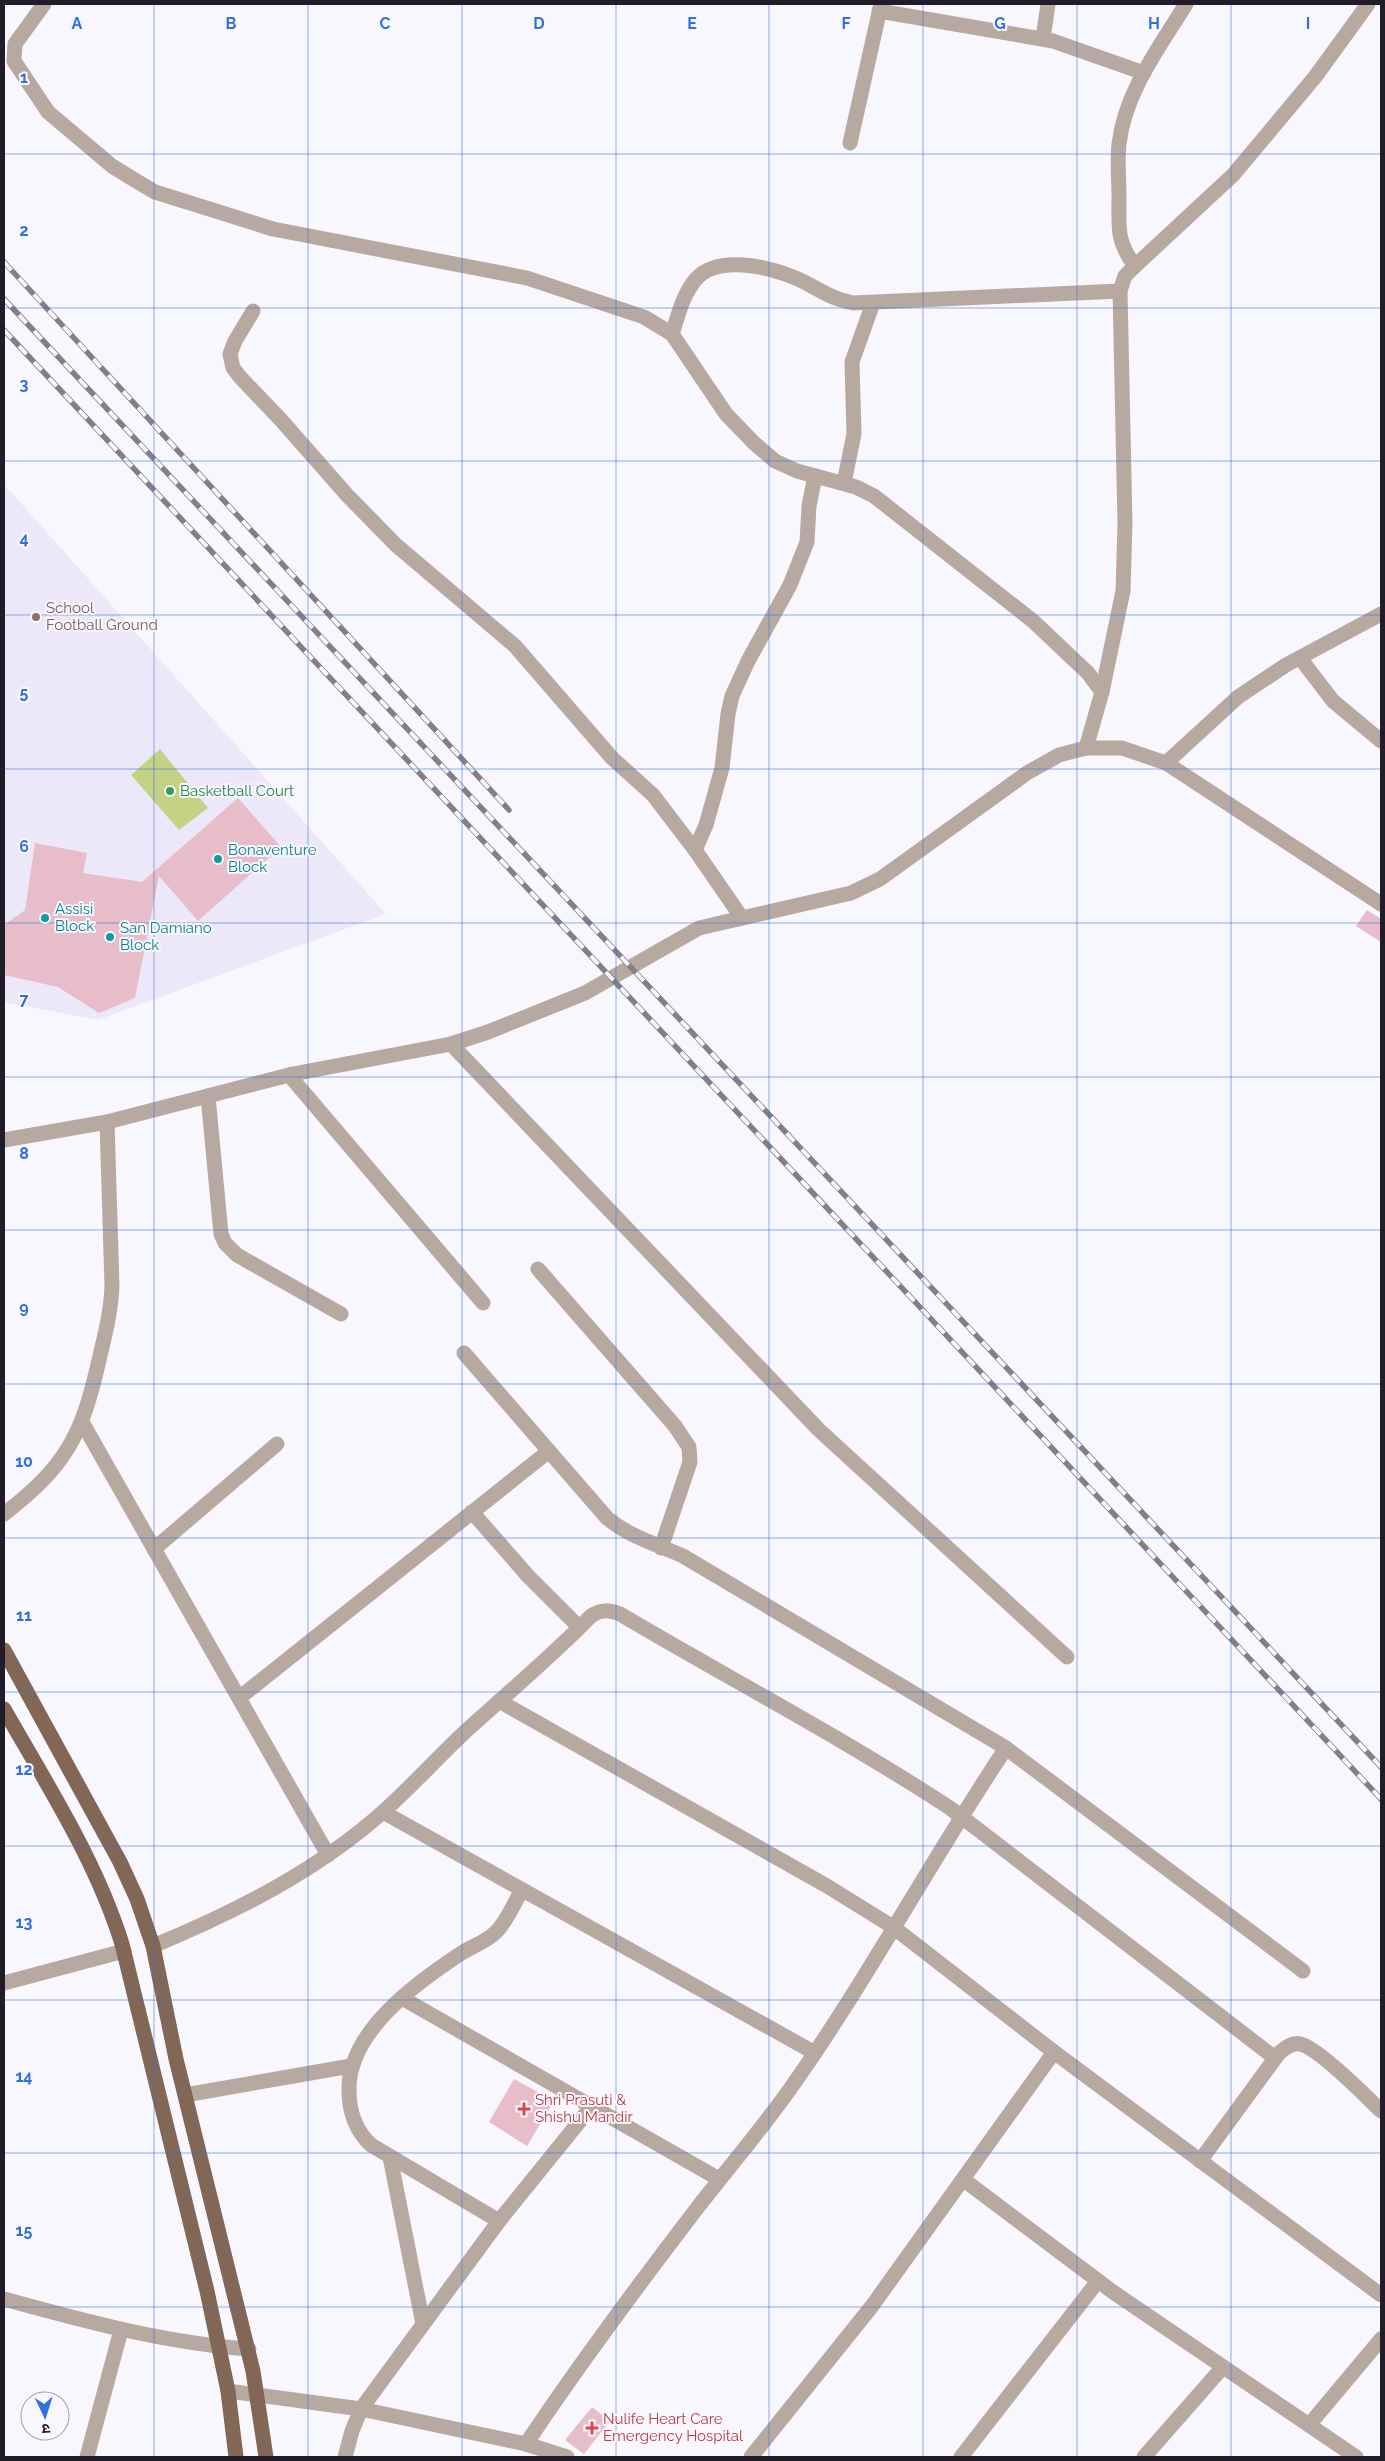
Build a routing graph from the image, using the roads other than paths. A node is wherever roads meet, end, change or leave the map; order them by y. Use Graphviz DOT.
graph roads {
  1 [pos="44,4"];
  2 [pos="1048,4"];
  3 [pos="1186,4"];
  4 [pos="1368,4"];
  5 [pos="880,7"];
  6 [pos="1043,39"];
  7 [pos="9,63"];
  8 [pos="1144,73"];
  9 [pos="850,143"];
  10 [pos="1135,266"];
  11 [pos="1120,291"];
  12 [pos="872,303"];
  13 [pos="253,311"];
  14 [pos="672,334"];
  15 [pos="815,476"];
  16 [pos="844,483"];
  17 [pos="1381,614"];
  18 [pos="1300,658"];
  19 [pos="1102,692"];
  20 [pos="1381,741"];
  21 [pos="1086,748"];
  22 [pos="1166,763"];
  23 [pos="695,850"];
  24 [pos="1381,904"];
  25 [pos="742,918"];
  26 [pos="451,1044"];
  27 [pos="288,1075"];
  28 [pos="208,1096"];
  29 [pos="107,1122"];
  30 [pos="4,1140"];
  31 [pos="538,1269"];
  32 [pos="483,1302"];
  33 [pos="341,1314"];
  34 [pos="464,1352"];
  35 [pos="82,1422"];
  36 [pos="277,1444"];
  37 [pos="549,1451"];
  38 [pos="472,1512"];
  39 [pos="4,1514"];
  40 [pos="661,1548"];
  41 [pos="154,1549"];
  42 [pos="579,1627"];
  43 [pos="4,1650"];
  44 [pos="1067,1657"];
  45 [pos="239,1698"];
  46 [pos="499,1701"];
  47 [pos="4,1709"];
  48 [pos="1006,1748"];
  49 [pos="383,1812"];
  50 [pos="961,1816"];
  51 [pos="328,1855"];
  52 [pos="522,1890"];
  53 [pos="893,1927"];
  54 [pos="153,1946"];
  55 [pos="124,1952"];
  56 [pos="1303,1971"];
  57 [pos="4,1982"];
  58 [pos="402,1998"];
  59 [pos="1054,2052"];
  60 [pos="815,2053"];
  61 [pos="1275,2058"];
  62 [pos="351,2066"];
  63 [pos="185,2095"];
  64 [pos="592,2106"];
  65 [pos="1381,2111"];
  66 [pos="390,2157"];
  67 [pos="1200,2161"];
  68 [pos="719,2179"];
  69 [pos="964,2180"];
  70 [pos="499,2221"];
  71 [pos="1098,2281"];
  72 [pos="1381,2295"];
  73 [pos="4,2299"];
  74 [pos="423,2324"];
  75 [pos="121,2330"];
  76 [pos="1381,2339"];
  77 [pos="219,2347"];
  78 [pos="248,2349"];
  79 [pos="1223,2367"];
  80 [pos="228,2391"];
  81 [pos="257,2395"];
  82 [pos="361,2409"];
  83 [pos="1310,2425"];
  84 [pos="526,2444"];
  85 [pos="1334,2451"];
  86 [pos="87,2457"];
  87 [pos="236,2457"];
  88 [pos="266,2457"];
  89 [pos="345,2457"];
  90 [pos="567,2457"];
  91 [pos="751,2457"];
  92 [pos="961,2457"];
  93 [pos="1144,2457"];
  94 [pos="1356,2457"];
  1 -- 7 [label="street"];
  2 -- 6 [label="street"];
  3 -- 8 [label="street"];
  4 -- 10 [label="street"];
  5 -- 6 [label="street"];
  5 -- 9 [label="street"];
  6 -- 8 [label="street"];
  7 -- 14 [label="street"];
  8 -- 10 [label="street"];
  10 -- 11 [label="street"];
  11 -- 12 [label="street"];
  11 -- 19 [label="street"];
  12 -- 14 [label="street"];
  12 -- 16 [label="street"];
  13 -- 23 [label="street"];
  14 -- 15 [label="street"];
  15 -- 16 [label="street"];
  15 -- 23 [label="street"];
  16 -- 19 [label="street"];
  17 -- 18 [label="street"];
  18 -- 20 [label="street"];
  18 -- 22 [label="street"];
  19 -- 21 [label="street"];
  21 -- 22 [label="street"];
  21 -- 25 [label="street"];
  22 -- 24 [label="street"];
  23 -- 25 [label="street"];
  25 -- 26 [label="street"];
  26 -- 27 [label="street"];
  26 -- 44 [label="street"];
  27 -- 28 [label="street"];
  27 -- 32 [label="street"];
  28 -- 29 [label="street"];
  28 -- 33 [label="street"];
  29 -- 30 [label="street"];
  29 -- 35 [label="street"];
  31 -- 40 [label="street"];
  34 -- 37 [label="street"];
  35 -- 39 [label="street"];
  35 -- 41 [label="street"];
  36 -- 41 [label="street"];
  37 -- 38 [label="street"];
  37 -- 40 [label="street"];
  38 -- 42 [label="street"];
  38 -- 45 [label="street"];
  40 -- 48 [label="street"];
  41 -- 45 [label="street"];
  42 -- 46 [label="street"];
  42 -- 50 [label="street"];
  43 -- 54 [label="main road"];
  45 -- 51 [label="street"];
  46 -- 49 [label="street"];
  46 -- 53 [label="street"];
  47 -- 55 [label="main road"];
  48 -- 50 [label="street"];
  48 -- 56 [label="street"];
  49 -- 51 [label="street"];
  49 -- 52 [label="street"];
  50 -- 53 [label="street"];
  50 -- 61 [label="street"];
  51 -- 54 [label="street"];
  52 -- 58 [label="street"];
  52 -- 60 [label="street"];
  53 -- 59 [label="street"];
  53 -- 60 [label="street"];
  54 -- 63 [label="main road"];
  55 -- 57 [label="street"];
  55 -- 77 [label="main road"];
  58 -- 62 [label="street"];
  58 -- 64 [label="street"];
  59 -- 67 [label="street"];
  59 -- 69 [label="street"];
  60 -- 68 [label="street"];
  61 -- 65 [label="street"];
  61 -- 67 [label="street"];
  62 -- 63 [label="street"];
  62 -- 66 [label="street"];
  63 -- 78 [label="main road"];
  64 -- 68 [label="street"];
  64 -- 70 [label="street"];
  66 -- 70 [label="street"];
  66 -- 74 [label="street"];
  67 -- 72 [label="street"];
  68 -- 84 [label="street"];
  69 -- 71 [label="street"];
  69 -- 91 [label="street"];
  70 -- 74 [label="street"];
  71 -- 79 [label="street"];
  71 -- 92 [label="street"];
  73 -- 75 [label="street"];
  74 -- 82 [label="street"];
  75 -- 77 [label="street"];
  75 -- 86 [label="street"];
  76 -- 83 [label="street"];
  77 -- 78 [label="street"];
  77 -- 80 [label="main road"];
  78 -- 81 [label="main road"];
  79 -- 83 [label="street"];
  79 -- 93 [label="street"];
  80 -- 81 [label="street"];
  80 -- 87 [label="main road"];
  81 -- 82 [label="street"];
  81 -- 88 [label="main road"];
  82 -- 84 [label="street"];
  82 -- 89 [label="street"];
  83 -- 85 [label="street"];
  84 -- 90 [label="street"];
  85 -- 94 [label="street"];
}
